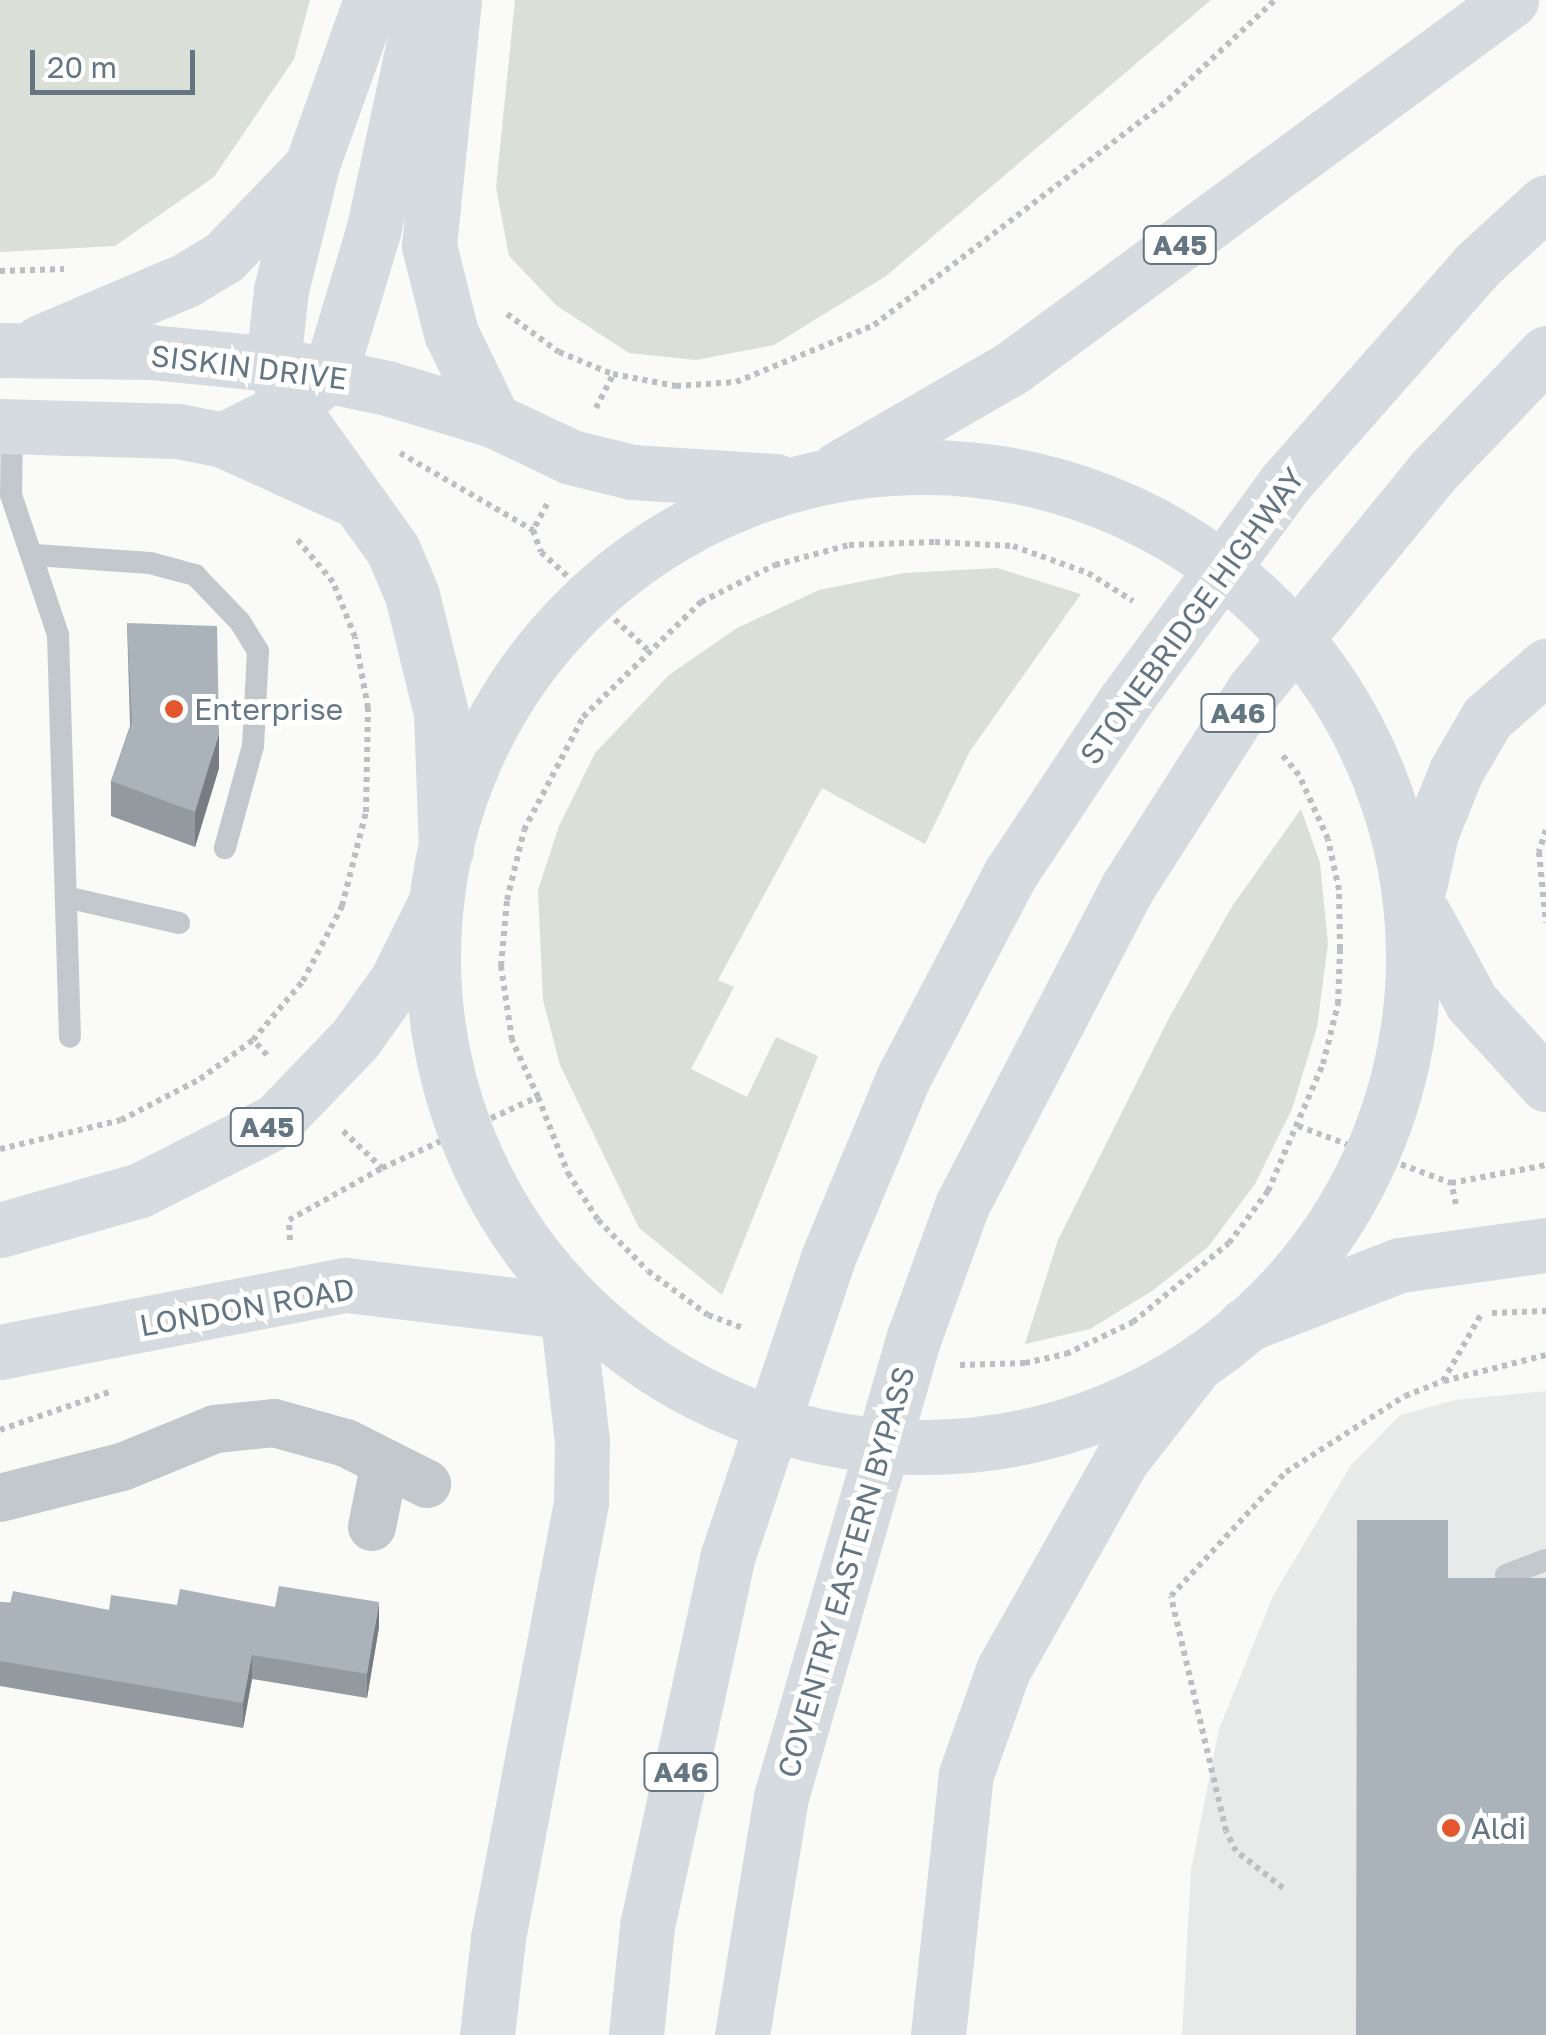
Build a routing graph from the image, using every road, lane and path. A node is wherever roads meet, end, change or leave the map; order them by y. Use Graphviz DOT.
graph roads {
  1 [pos="372,0"];
  2 [pos="423,0"];
  3 [pos="454,0"];
  4 [pos="1275,0"];
  5 [pos="1511,0"];
  6 [pos="312,165"];
  7 [pos="1546,202"];
  8 [pos="500,306"];
  9 [pos="9,351"];
  10 [pos="1546,353"];
  11 [pos="613,374"];
  12 [pos="298,381"];
  13 [pos="592,416"];
  14 [pos="493,420"];
  15 [pos="6,426"];
  16 [pos="223,440"];
  17 [pos="836,470"];
  18 [pos="370,481"];
  19 [pos="776,481"];
  20 [pos="549,500"];
  21 [pos="533,530"];
  22 [pos="292,535"];
  23 [pos="35,555"];
  24 [pos="1088,573"];
  25 [pos="590,596"];
  26 [pos="647,649"];
  27 [pos="1546,666"];
  28 [pos="1315,806"];
  29 [pos="1546,830"];
  30 [pos="225,848"];
  31 [pos="442,874"];
  32 [pos="70,898"];
  33 [pos="1422,899"];
  34 [pos="179,922"];
  35 [pos="1546,923"];
  36 [pos="70,1036"];
  37 [pos="253,1040"];
  38 [pos="1546,1084"];
  39 [pos="306,1095"];
  40 [pos="538,1097"];
  41 [pos="1298,1126"];
  42 [pos="468,1131"];
  43 [pos="0,1149"];
  44 [pos="1375,1155"];
  45 [pos="1546,1165"];
  46 [pos="382,1168"];
  47 [pos="1451,1183"];
  48 [pos="1455,1202"];
  49 [pos="0,1230"];
  50 [pos="1546,1245"];
  51 [pos="1479,1303"];
  52 [pos="1546,1311"];
  53 [pos="1482,1313"];
  54 [pos="562,1315"];
  55 [pos="708,1315"];
  56 [pos="1245,1326"];
  57 [pos="0,1352"];
  58 [pos="1546,1355"];
  59 [pos="1198,1362"];
  60 [pos="1024,1364"];
  61 [pos="1443,1381"];
  62 [pos="0,1498"];
  63 [pos="372,1527"];
  64 [pos="1546,1560"];
  65 [pos="1506,1575"];
  66 [pos="1284,1888"];
  67 [pos="487,2035"];
  68 [pos="636,2035"];
  69 [pos="742,2035"];
  70 [pos="938,2035"];
  1 -- 6 [label="main road"];
  2 -- 12 [label="main road"];
  3 -- 14 [label="main road"];
  4 -- 11 [label="path"];
  5 -- 17 [label="main road, A45"];
  6 -- 9 [label="main road"];
  6 -- 12 [label="main road"];
  7 -- 68 [label="main road, STONEBRIDGE HIGHWAY / A46"];
  8 -- 11 [label="path"];
  9 -- 12 [label="main road, SISKIN DRIVE"];
  10 -- 69 [label="main road, COVENTRY EASTERN BYPASS / A46"];
  11 -- 13 [label="path"];
  12 -- 14 [label="main road, SISKIN DRIVE"];
  12 -- 16 [label="main road"];
  12 -- 18 [label="main road"];
  14 -- 19 [label="main road, SISKIN DRIVE"];
  15 -- 16 [label="main road"];
  15 -- 23 [label="lane"];
  16 -- 18 [label="main road"];
  17 -- 19 [label="main road"];
  17 -- 33 [label="main road"];
  18 -- 21 [label="path"];
  18 -- 31 [label="main road"];
  19 -- 25 [label="main road"];
  20 -- 21 [label="path"];
  21 -- 25 [label="path"];
  22 -- 37 [label="path"];
  23 -- 30 [label="lane"];
  23 -- 32 [label="lane"];
  24 -- 26 [label="path"];
  25 -- 26 [label="path"];
  25 -- 31 [label="main road"];
  26 -- 40 [label="path"];
  27 -- 33 [label="main road"];
  28 -- 41 [label="path"];
  29 -- 35 [label="path"];
  31 -- 39 [label="main road, A45"];
  31 -- 42 [label="main road"];
  32 -- 34 [label="lane"];
  32 -- 36 [label="lane"];
  33 -- 38 [label="main road"];
  33 -- 44 [label="main road"];
  37 -- 39 [label="path"];
  37 -- 43 [label="path"];
  39 -- 49 [label="main road, A45"];
  40 -- 42 [label="path"];
  40 -- 55 [label="path"];
  41 -- 44 [label="path"];
  41 -- 60 [label="path"];
  42 -- 46 [label="path"];
  42 -- 54 [label="main road"];
  44 -- 47 [label="path"];
  44 -- 56 [label="main road"];
  45 -- 47 [label="path"];
  47 -- 48 [label="path"];
  50 -- 56 [label="main road"];
  51 -- 53 [label="path"];
  52 -- 53 [label="path"];
  53 -- 61 [label="path"];
  54 -- 57 [label="main road, LONDON ROAD"];
  54 -- 59 [label="main road"];
  54 -- 67 [label="main road"];
  56 -- 59 [label="main road"];
  58 -- 61 [label="path"];
  59 -- 70 [label="main road"];
  61 -- 66 [label="path"];
  62 -- 63 [label="street"];
  64 -- 65 [label="lane"];
}
